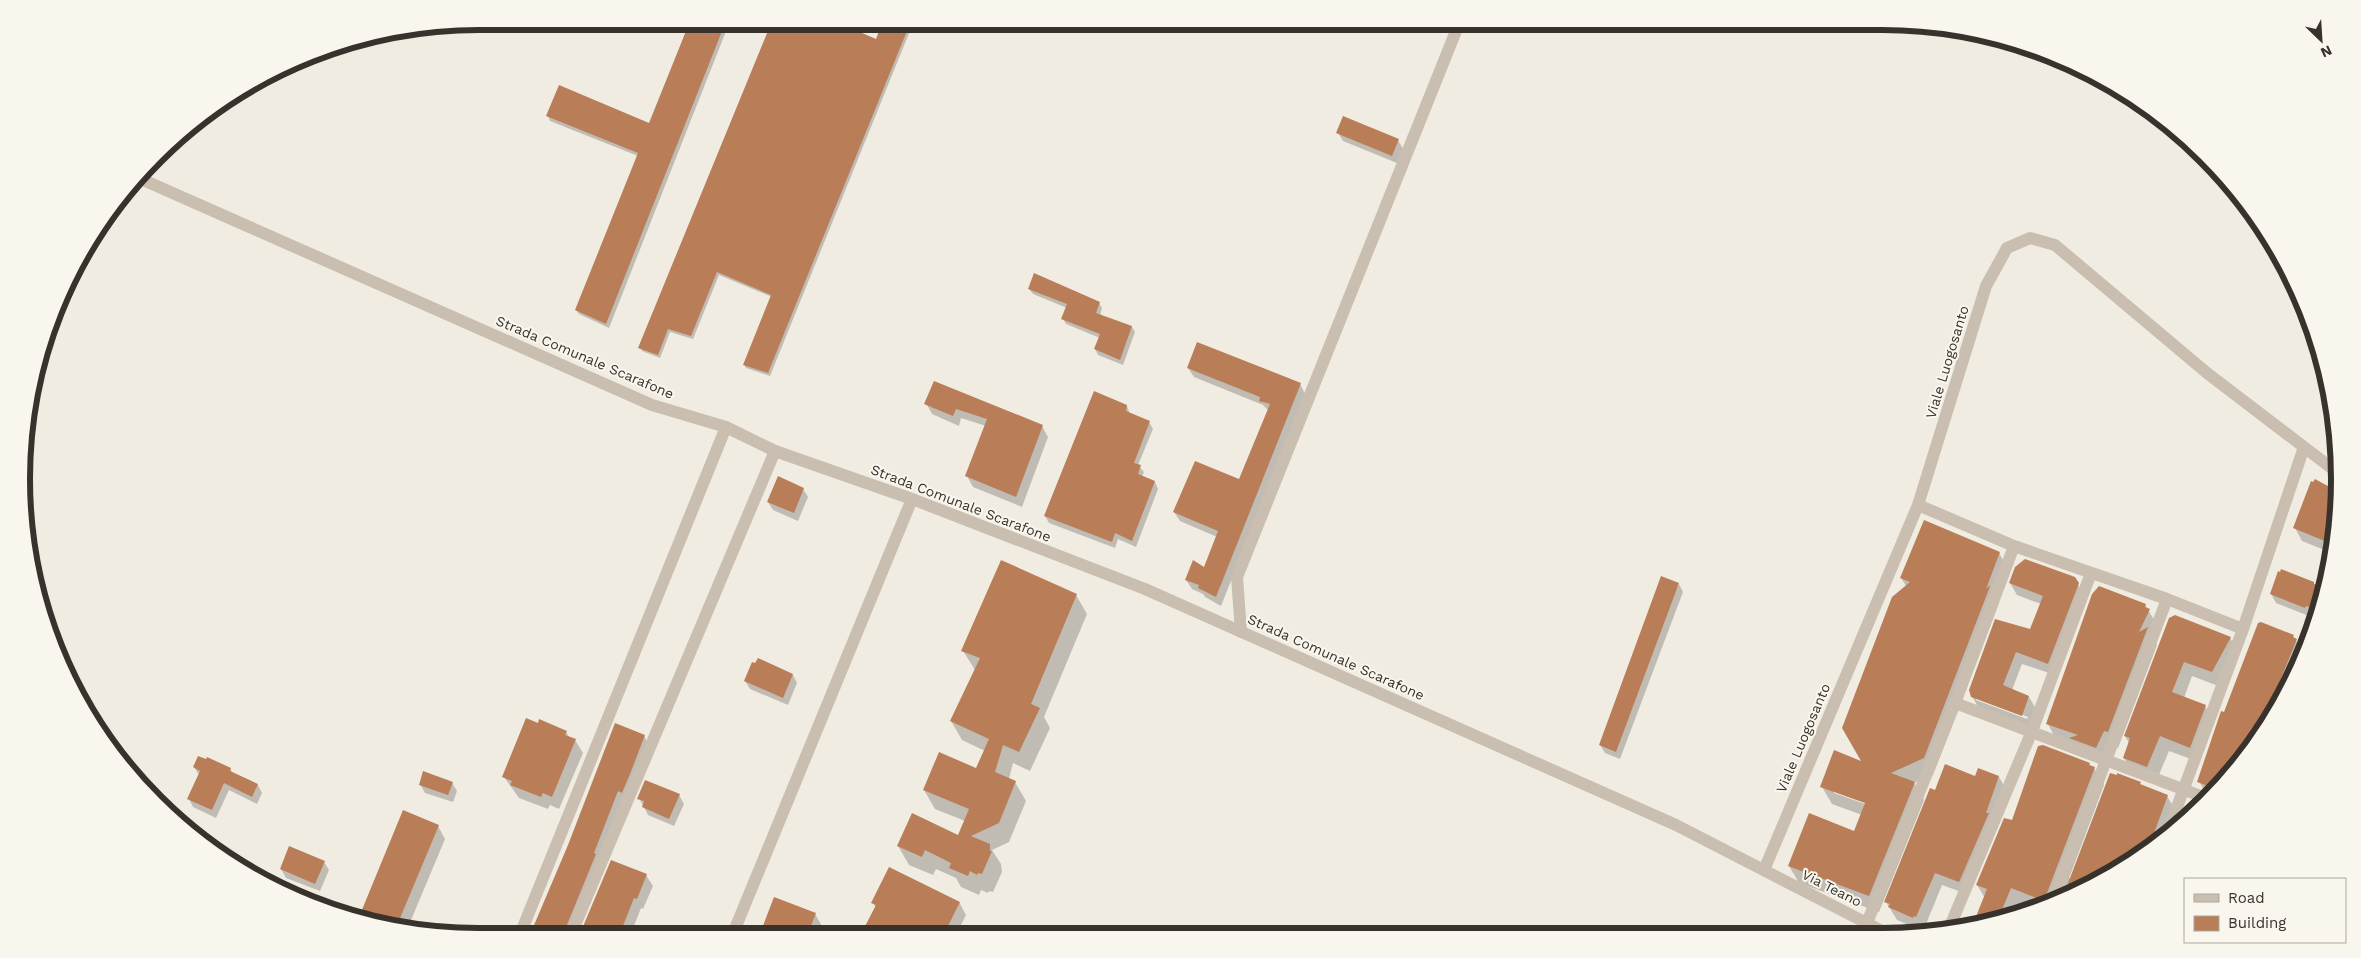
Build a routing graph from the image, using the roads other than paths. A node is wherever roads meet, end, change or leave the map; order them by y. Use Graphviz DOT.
graph roads {
  1 [pos="1456,30"];
  2 [pos="144,180"];
  3 [pos="726,427"];
  4 [pos="2304,447"];
  5 [pos="775,450"];
  6 [pos="2331,467"];
  7 [pos="912,499"];
  8 [pos="1918,505"];
  9 [pos="2014,546"];
  10 [pos="2091,573"];
  11 [pos="2167,599"];
  12 [pos="2243,629"];
  13 [pos="1241,632"];
  14 [pos="1955,703"];
  15 [pos="2032,731"];
  16 [pos="2107,760"];
  17 [pos="2184,790"];
  18 [pos="2199,796"];
  19 [pos="2172,822"];
  20 [pos="1764,870"];
  21 [pos="2056,893"];
  22 [pos="1952,922"];
  23 [pos="1867,923"];
  24 [pos="522,928"];
  25 [pos="573,928"];
  26 [pos="735,928"];
  27 [pos="1876,928"];
  1 -- 13 [label="street"];
  2 -- 3 [label="street, Strada Comunale Scarafone"];
  3 -- 5 [label="street, Strada Comunale Scarafone"];
  3 -- 24 [label="street"];
  4 -- 6 [label="street, Viale Luogosanto"];
  4 -- 8 [label="street, Viale Luogosanto"];
  4 -- 12 [label="street"];
  5 -- 7 [label="street, Strada Comunale Scarafone"];
  5 -- 25 [label="street"];
  7 -- 13 [label="street, Strada Comunale Scarafone"];
  7 -- 26 [label="street"];
  8 -- 9 [label="street"];
  8 -- 20 [label="street, Viale Luogosanto"];
  9 -- 10 [label="street"];
  9 -- 14 [label="street"];
  10 -- 11 [label="street"];
  10 -- 15 [label="street"];
  11 -- 12 [label="street"];
  11 -- 16 [label="street"];
  12 -- 17 [label="street"];
  13 -- 20 [label="street, Strada Comunale Scarafone"];
  14 -- 15 [label="street"];
  14 -- 23 [label="street"];
  15 -- 16 [label="street"];
  15 -- 22 [label="street"];
  16 -- 17 [label="street"];
  16 -- 21 [label="street"];
  17 -- 18 [label="street"];
  17 -- 19 [label="street"];
  20 -- 23 [label="street, Via Teano"];
  23 -- 27 [label="street, Via Teano"];
}
